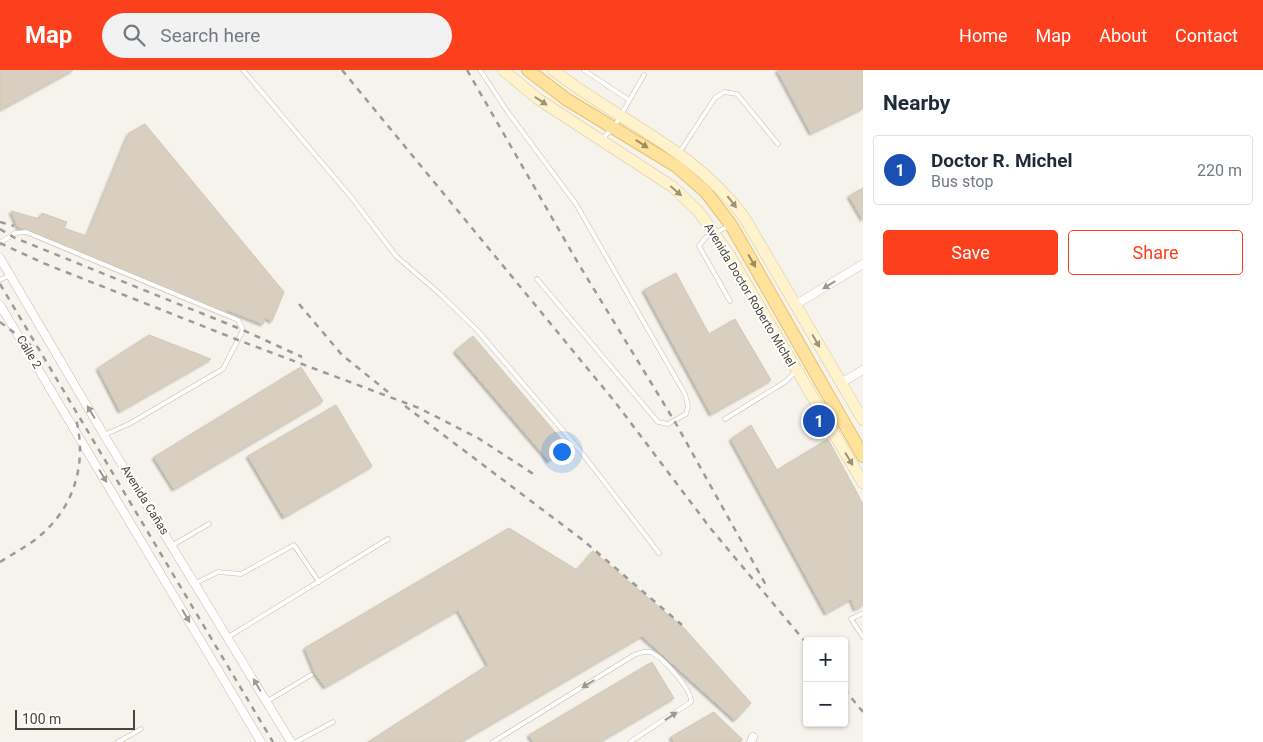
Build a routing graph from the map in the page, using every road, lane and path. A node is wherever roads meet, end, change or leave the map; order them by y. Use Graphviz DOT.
graph roads {
  1 [pos="243,70"];
  2 [pos="480,70"];
  3 [pos="503,70"];
  4 [pos="528,70"];
  5 [pos="553,70"];
  6 [pos="584,70"];
  7 [pos="644,75"];
  8 [pos="629,100"];
  9 [pos="621,115"];
  10 [pos="614,126"];
  11 [pos="601,140"];
  12 [pos="778,144"];
  13 [pos="679,153"];
  14 [pos="731,225"];
  15 [pos="715,232"];
  16 [pos="0,243"];
  17 [pos="0,258"];
  18 [pos="863,264"];
  19 [pos="10,275"];
  20 [pos="537,279"];
  21 [pos="0,280"];
  22 [pos="730,301"];
  23 [pos="0,305"];
  24 [pos="796,305"];
  25 [pos="801,346"];
  26 [pos="787,353"];
  27 [pos="796,370"];
  28 [pos="863,370"];
  29 [pos="42,374"];
  30 [pos="841,383"];
  31 [pos="725,419"];
  32 [pos="863,420"];
  33 [pos="104,435"];
  34 [pos="863,456"];
  35 [pos="863,483"];
  36 [pos="209,524"];
  37 [pos="388,539"];
  38 [pos="173,545"];
  39 [pos="660,553"];
  40 [pos="319,582"];
  41 [pos="196,583"];
  42 [pos="863,612"];
  43 [pos="228,637"];
  44 [pos="863,637"];
  45 [pos="311,675"];
  46 [pos="266,702"];
  47 [pos="333,722"];
  48 [pos="141,729"];
  49 [pos="118,742"];
  50 [pos="261,742"];
  51 [pos="291,742"];
  52 [pos="296,742"];
  53 [pos="493,742"];
  54 [pos="630,742"];
  1 -- 39 [label="lane"];
  2 -- 20 [label="lane"];
  3 -- 11 [label="main road, Avenida Doctor Roberto Michel, one-way"];
  4 -- 10 [label="main road, Avenida Doctor Roberto Michel"];
  5 -- 9 [label="main road"];
  6 -- 8 [label="lane"];
  7 -- 8 [label="lane"];
  8 -- 9 [label="lane"];
  9 -- 10 [label="lane"];
  9 -- 13 [label="main road"];
  10 -- 11 [label="lane"];
  10 -- 14 [label="main road, Avenida Doctor Roberto Michel, one-way"];
  11 -- 15 [label="main road, Avenida Doctor Roberto Michel, one-way"];
  12 -- 13 [label="lane"];
  13 -- 24 [label="main road, one-way"];
  14 -- 15 [label="lane"];
  14 -- 25 [label="main road, Avenida Doctor Roberto Michel, one-way"];
  15 -- 22 [label="lane"];
  15 -- 26 [label="main road, Avenida Doctor Roberto Michel"];
  16 -- 33 [label="lane"];
  17 -- 19 [label="street, Avenida Cañas"];
  18 -- 24 [label="street, one-way"];
  19 -- 21 [label="lane"];
  33 -- 19 [label="street, Avenida Cañas, one-way"];
  23 -- 29 [label="street, Calle 2"];
  24 -- 30 [label="main road, one-way"];
  25 -- 26 [label="main road"];
  25 -- 34 [label="main road, Avenida Doctor Roberto Michel"];
  26 -- 27 [label="main road, Avenida Doctor Roberto Michel"];
  27 -- 31 [label="lane"];
  27 -- 35 [label="main road, Avenida Doctor Roberto Michel, one-way"];
  28 -- 30 [label="street"];
  29 -- 50 [label="street, Avenida Cañas, one-way"];
  30 -- 32 [label="main road"];
  33 -- 38 [label="street, Avenida Cañas"];
  36 -- 38 [label="lane"];
  37 -- 40 [label="lane"];
  38 -- 41 [label="street, Avenida Cañas"];
  40 -- 41 [label="lane"];
  40 -- 43 [label="lane"];
  41 -- 43 [label="street, Avenida Cañas"];
  42 -- 44 [label="lane"];
  46 -- 43 [label="street, Avenida Cañas, one-way"];
  45 -- 46 [label="lane"];
  46 -- 51 [label="street, Avenida Cañas"];
  47 -- 52 [label="lane"];
  48 -- 49 [label="lane"];
  54 -- 53 [label="lane, one-way"];
}
